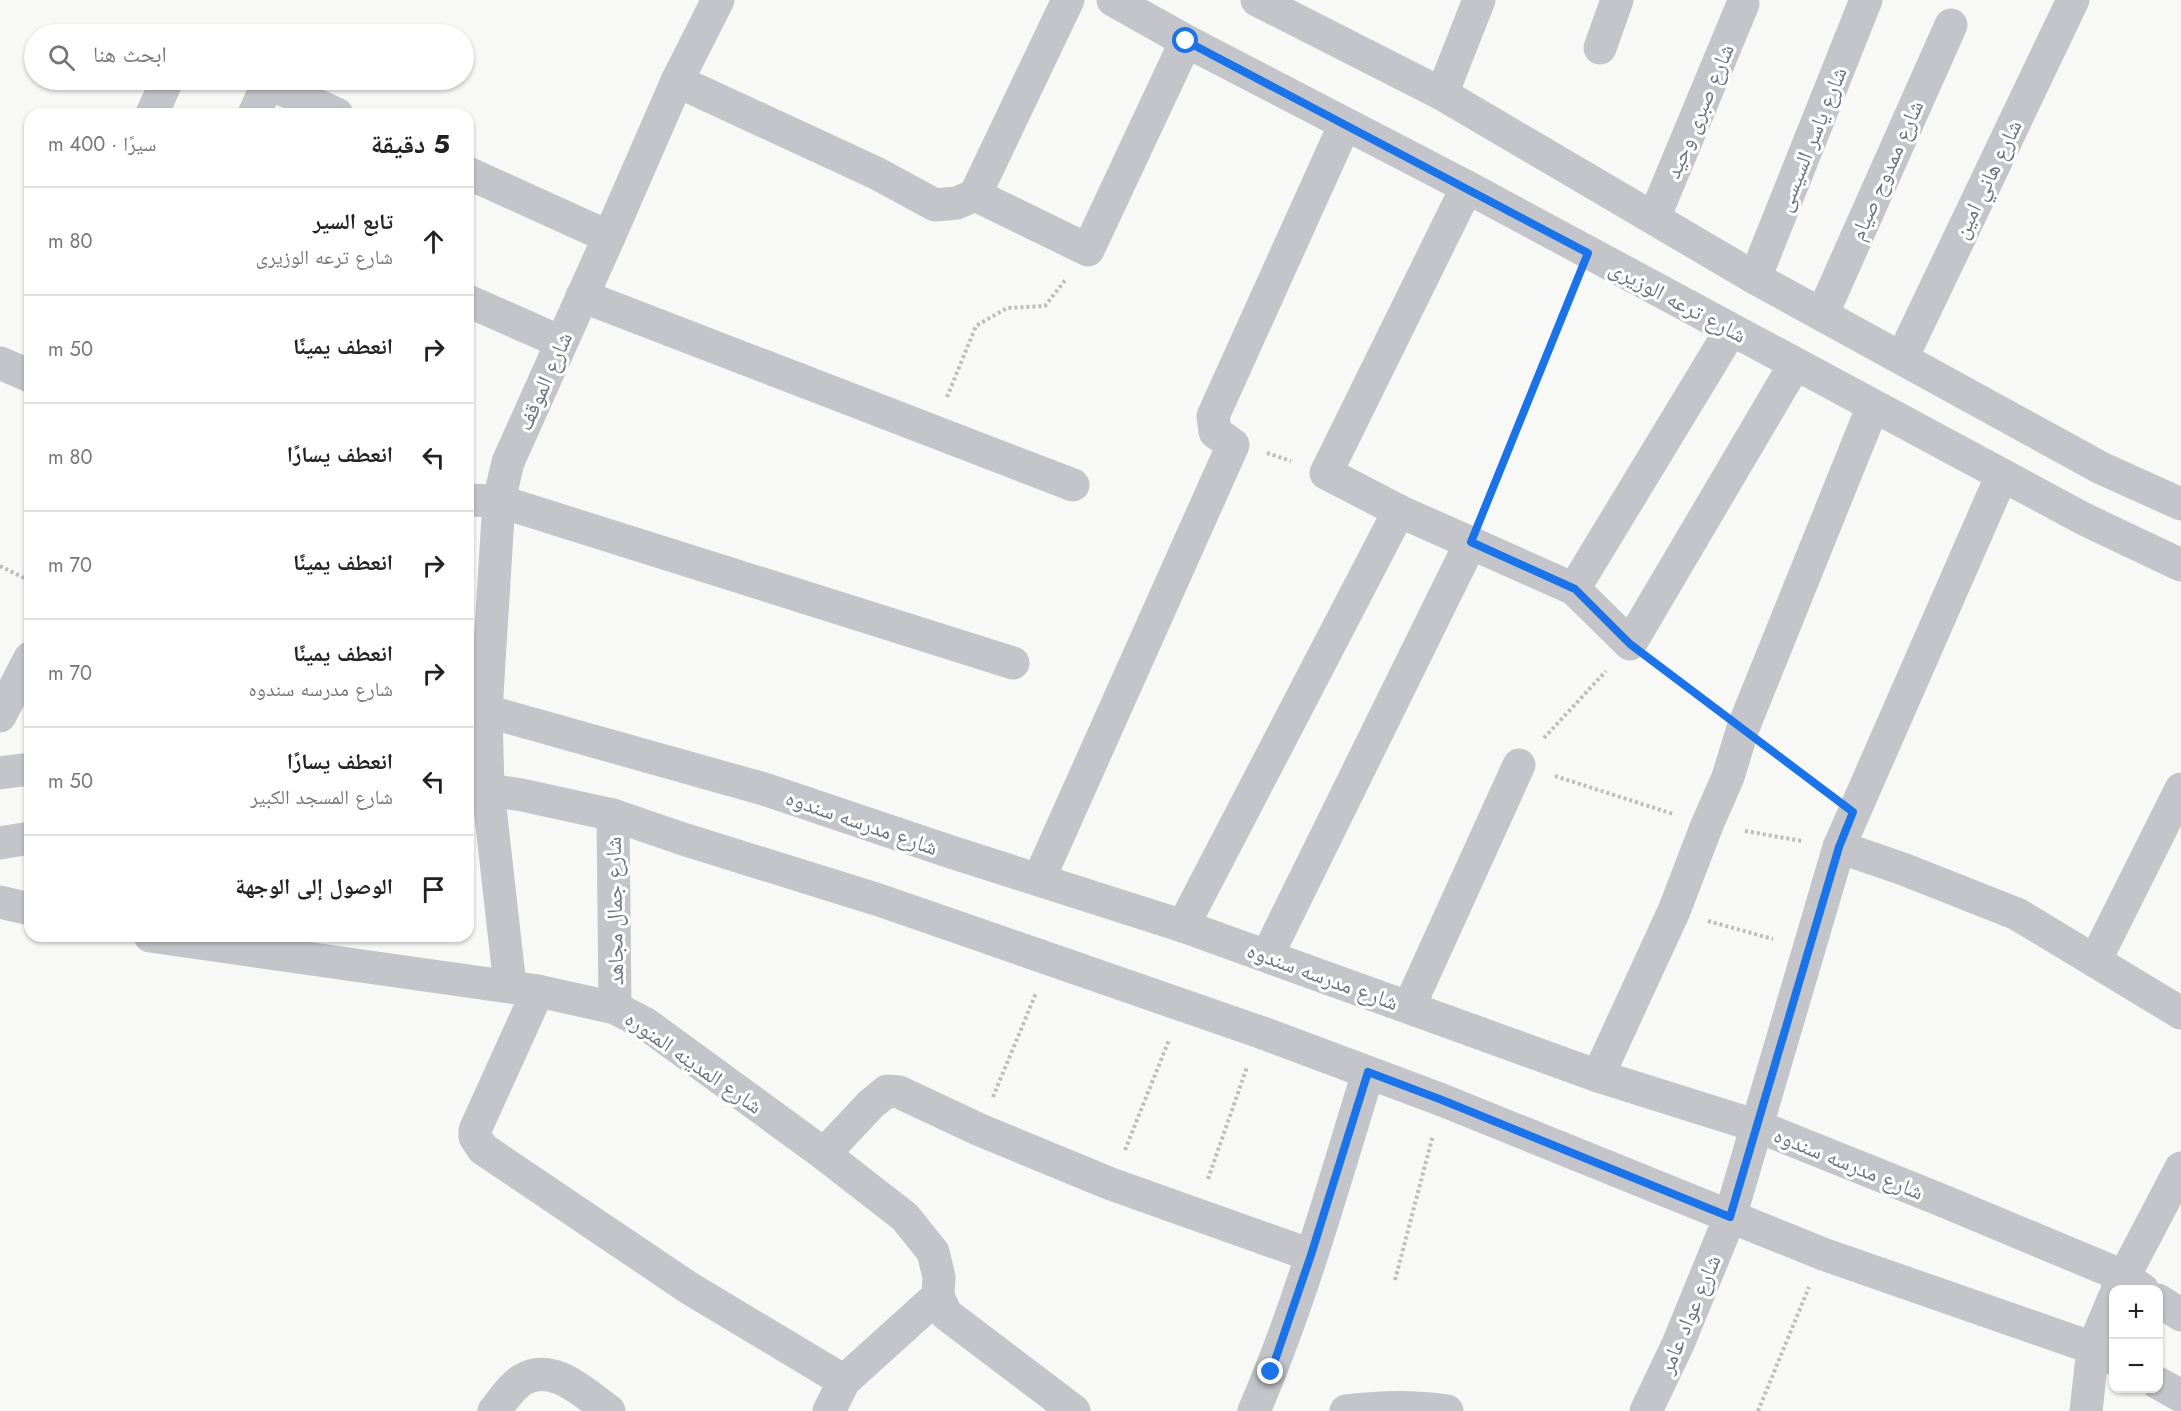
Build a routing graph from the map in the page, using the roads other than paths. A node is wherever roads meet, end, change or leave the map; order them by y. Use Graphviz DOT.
graph roads {
  1 [pos="718,0"];
  2 [pos="1068,0"];
  3 [pos="1113,0"];
  4 [pos="1257,0"];
  5 [pos="1479,0"];
  6 [pos="1617,0"];
  7 [pos="1866,0"];
  8 [pos="2073,0"];
  9 [pos="1743,4"];
  10 [pos="1951,26"];
  11 [pos="1186,41"];
  12 [pos="1600,48"];
  13 [pos="677,81"];
  14 [pos="163,90"];
  15 [pos="262,90"];
  16 [pos="285,90"];
  17 [pos="1442,94"];
  18 [pos="155,108"];
  19 [pos="256,108"];
  20 [pos="324,108"];
  21 [pos="1345,124"];
  22 [pos="474,176"];
  23 [pos="1467,187"];
  24 [pos="975,195"];
  25 [pos="1654,218"];
  26 [pos="609,237"];
  27 [pos="1755,278"];
  28 [pos="582,296"];
  29 [pos="474,304"];
  30 [pos="1822,315"];
  31 [pos="1731,330"];
  32 [pos="561,342"];
  33 [pos="1902,358"];
  34 [pos="0,363"];
  35 [pos="1795,364"];
  36 [pos="24,373"];
  37 [pos="1873,406"];
  38 [pos="2002,475"];
  39 [pos="1073,485"];
  40 [pos="484,501"];
  41 [pos="2181,504"];
  42 [pos="1399,511"];
  43 [pos="1471,542"];
  44 [pos="2181,565"];
  45 [pos="1575,589"];
  46 [pos="1013,663"];
  47 [pos="24,670"];
  48 [pos="477,712"];
  49 [pos="0,716"];
  50 [pos="1520,765"];
  51 [pos="24,770"];
  52 [pos="0,773"];
  53 [pos="2181,789"];
  54 [pos="478,791"];
  55 [pos="613,815"];
  56 [pos="24,839"];
  57 [pos="0,843"];
  58 [pos="1839,847"];
  59 [pos="1039,879"];
  60 [pos="0,902"];
  61 [pos="24,908"];
  62 [pos="1183,926"];
  63 [pos="193,942"];
  64 [pos="1267,956"];
  65 [pos="2095,961"];
  66 [pos="524,988"];
  67 [pos="1409,1007"];
  68 [pos="615,1008"];
  69 [pos="2181,1013"];
  70 [pos="1368,1072"];
  71 [pos="1598,1076"];
  72 [pos="1757,1126"];
  73 [pos="824,1154"];
  74 [pos="2181,1168"];
  75 [pos="1730,1217"];
  76 [pos="1311,1255"];
  77 [pos="2118,1285"];
  78 [pos="2125,1285"];
  79 [pos="938,1296"];
  80 [pos="2163,1303"];
  81 [pos="2181,1315"];
  82 [pos="2109,1334"];
  83 [pos="2103,1353"];
  84 [pos="844,1381"];
  85 [pos="2163,1386"];
  86 [pos="2181,1396"];
  87 [pos="1433,1410"];
  88 [pos="494,1411"];
  89 [pos="609,1411"];
  90 [pos="829,1411"];
  91 [pos="1074,1411"];
  92 [pos="1254,1411"];
  93 [pos="1346,1411"];
  94 [pos="1646,1411"];
  95 [pos="2086,1411"];
  1 -- 13 [label="street, شارع الموقف"];
  2 -- 24 [label="street"];
  3 -- 11 [label="street, شارع ترعه الوزيرى"];
  4 -- 17 [label="street"];
  5 -- 17 [label="street"];
  6 -- 12 [label="street"];
  7 -- 27 [label="street, شارع ياسر السيسى"];
  8 -- 33 [label="street, شارع هاني امين"];
  9 -- 25 [label="street, شارع صبرى وحيد"];
  10 -- 30 [label="street, شارع ممدوح صيام"];
  11 -- 21 [label="street, شارع ترعه الوزيرى"];
  11 -- 24 [label="street"];
  13 -- 24 [label="street"];
  13 -- 26 [label="street, شارع الموقف"];
  14 -- 18 [label="street"];
  15 -- 19 [label="street"];
  16 -- 20 [label="street"];
  17 -- 25 [label="street"];
  21 -- 23 [label="street, شارع ترعه الوزيرى"];
  21 -- 59 [label="street"];
  22 -- 26 [label="street"];
  23 -- 31 [label="street, شارع ترعه الوزيرى"];
  23 -- 42 [label="street"];
  25 -- 27 [label="street"];
  26 -- 28 [label="street, شارع الموقف"];
  27 -- 30 [label="street"];
  28 -- 32 [label="street, شارع الموقف"];
  28 -- 39 [label="street"];
  29 -- 32 [label="street"];
  30 -- 33 [label="street"];
  31 -- 35 [label="street, شارع ترعه الوزيرى"];
  31 -- 45 [label="street"];
  32 -- 40 [label="street, شارع الموقف"];
  33 -- 41 [label="street"];
  34 -- 36 [label="street"];
  35 -- 37 [label="street, شارع ترعه الوزيرى"];
  35 -- 45 [label="street"];
  37 -- 38 [label="street, شارع ترعه الوزيرى"];
  37 -- 71 [label="street"];
  38 -- 44 [label="street, شارع ترعه الوزيرى"];
  38 -- 58 [label="street, شارع عواد عامر"];
  40 -- 46 [label="street"];
  40 -- 48 [label="street, شارع الموقف"];
  42 -- 43 [label="street"];
  42 -- 62 [label="street"];
  43 -- 45 [label="street"];
  43 -- 64 [label="street"];
  47 -- 49 [label="street"];
  48 -- 54 [label="street, شارع الموقف"];
  48 -- 59 [label="street, شارع مدرسه سندوه"];
  50 -- 67 [label="street"];
  51 -- 52 [label="street"];
  53 -- 65 [label="street"];
  54 -- 55 [label="street"];
  54 -- 66 [label="street, شارع الموقف"];
  55 -- 68 [label="street, شارع جمال مجاهد"];
  55 -- 70 [label="street"];
  56 -- 57 [label="street"];
  58 -- 65 [label="street"];
  58 -- 72 [label="street, شارع عواد عامر"];
  59 -- 62 [label="street, شارع مدرسه سندوه"];
  60 -- 61 [label="street"];
  62 -- 64 [label="street, شارع مدرسه سندوه"];
  63 -- 66 [label="street, شارع المدينه المنوره"];
  64 -- 67 [label="street, شارع مدرسه سندوه"];
  65 -- 69 [label="street"];
  66 -- 68 [label="street, شارع المدينه المنوره"];
  66 -- 84 [label="street"];
  67 -- 71 [label="street, شارع مدرسه سندوه"];
  68 -- 73 [label="street, شارع المدينه المنوره"];
  70 -- 75 [label="street"];
  70 -- 76 [label="street"];
  71 -- 72 [label="street, شارع مدرسه سندوه"];
  72 -- 75 [label="street, شارع عواد عامر"];
  72 -- 77 [label="street, شارع مدرسه سندوه"];
  73 -- 76 [label="street"];
  73 -- 79 [label="street, شارع المدينه المنوره"];
  74 -- 78 [label="street"];
  75 -- 83 [label="street"];
  75 -- 94 [label="street, شارع عواد عامر"];
  76 -- 92 [label="street"];
  79 -- 84 [label="street"];
  79 -- 91 [label="street"];
  80 -- 81 [label="street"];
  82 -- 83 [label="street"];
  83 -- 95 [label="street"];
  84 -- 90 [label="street"];
  85 -- 86 [label="street"];
  87 -- 93 [label="street"];
  88 -- 89 [label="street"];
}
